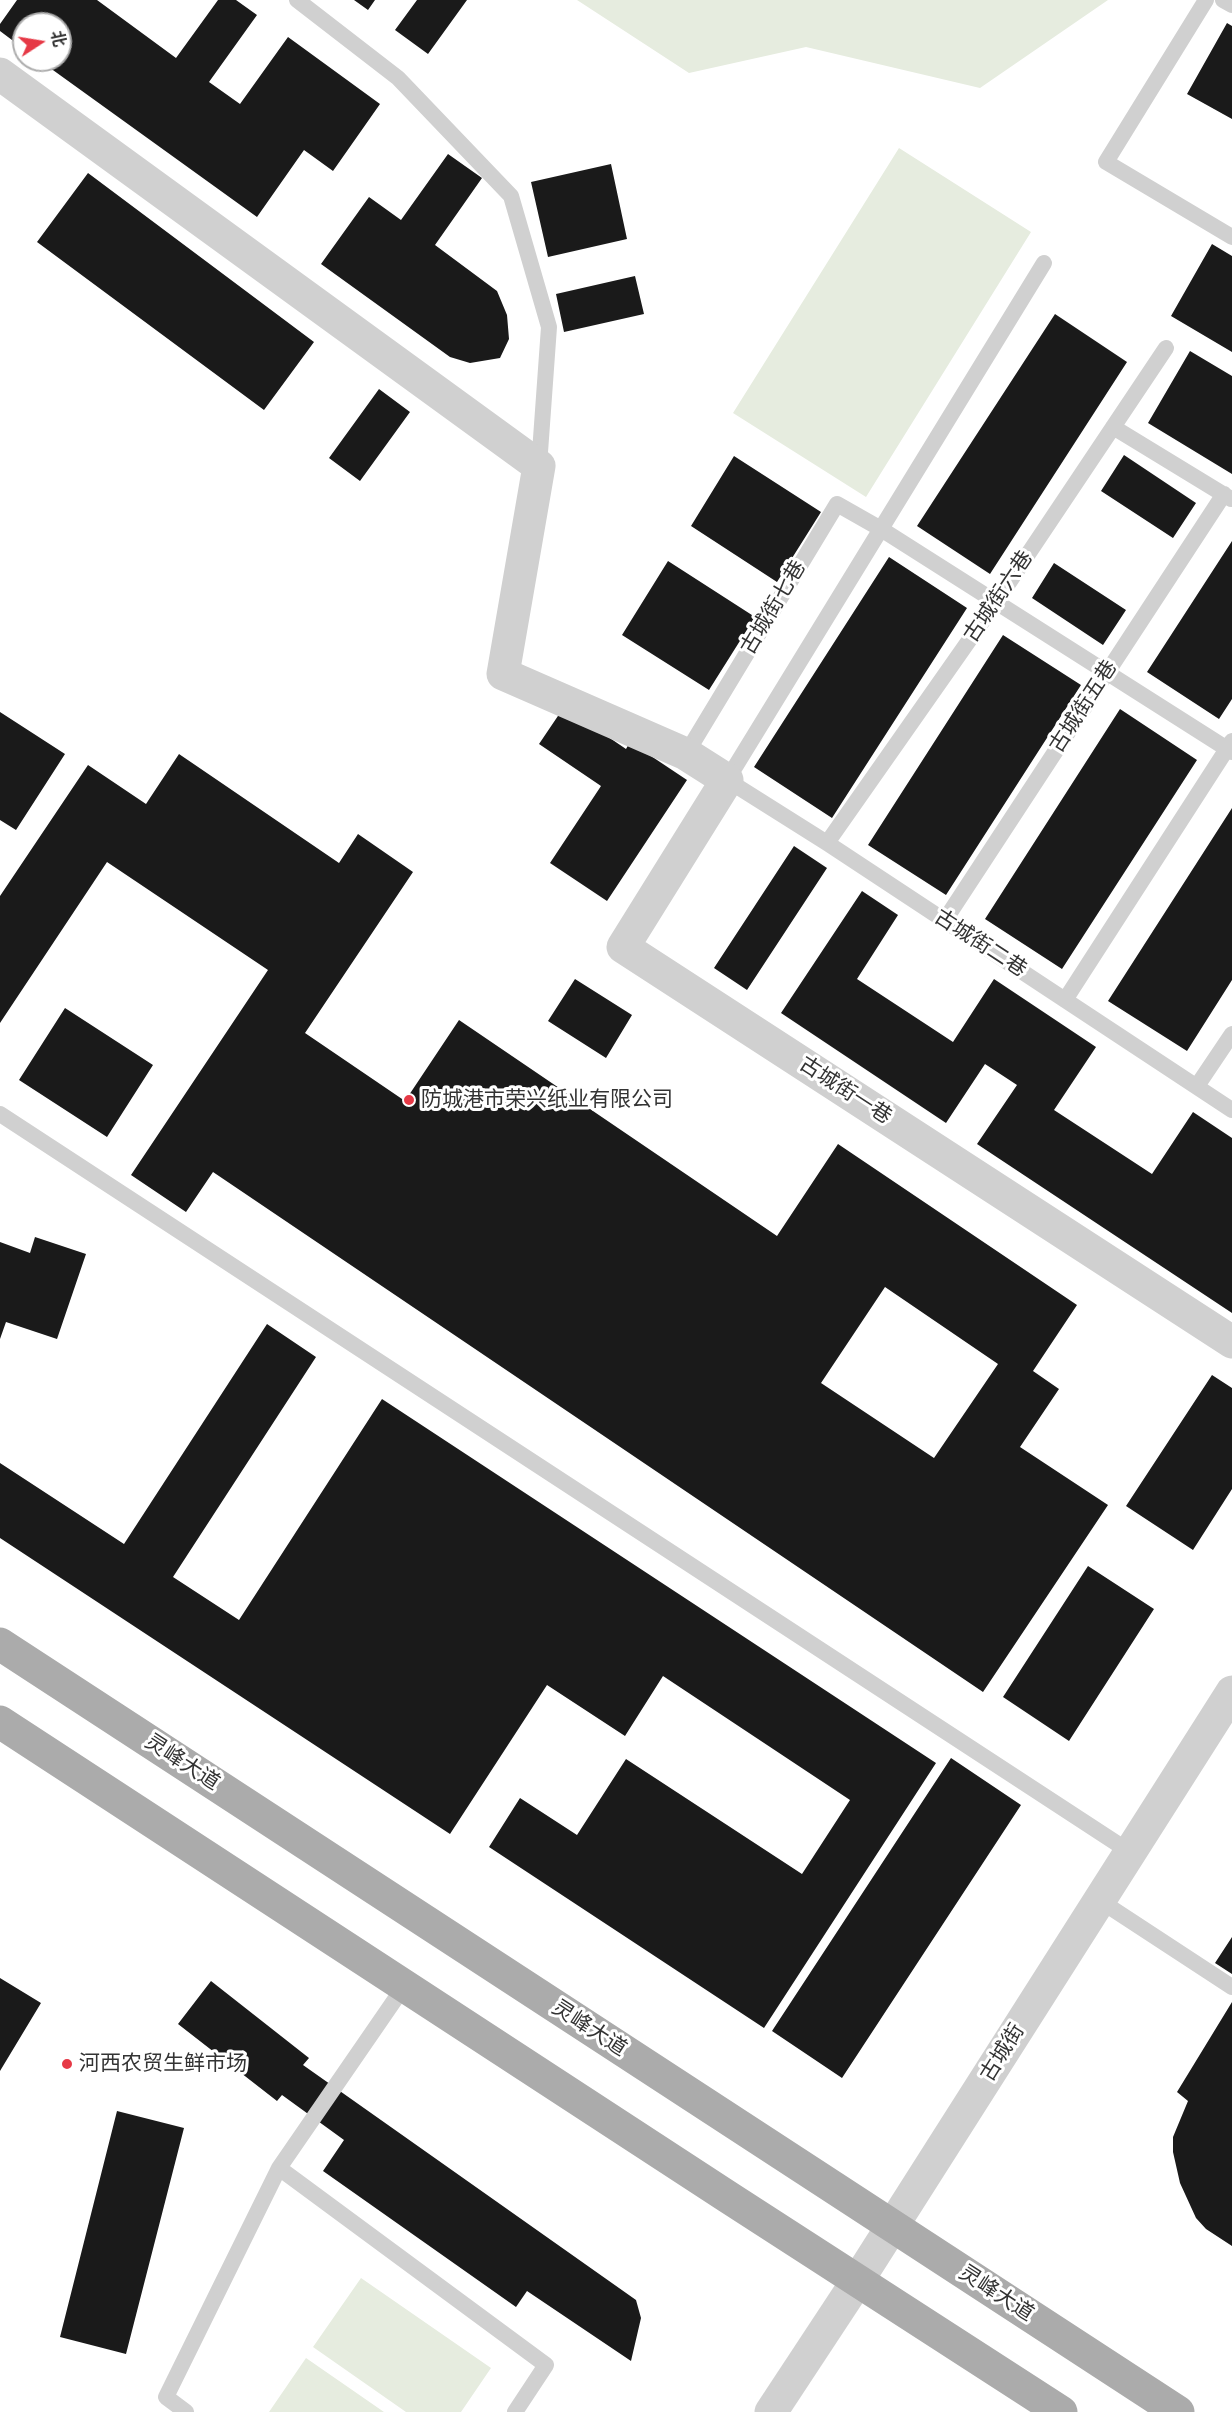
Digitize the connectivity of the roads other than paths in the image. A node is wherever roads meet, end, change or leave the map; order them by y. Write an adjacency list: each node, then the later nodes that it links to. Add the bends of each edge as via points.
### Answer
1 (297, 0): 10 (lane, via 398,78 511,196 549,327)
2 (1206, 0): 6 (lane, via 1106,162)
3 (1223, 0): 4 (lane)
4 (1232, 5)
5 (0, 74): 10 (street)
6 (1232, 237)
7 (1044, 263): 12 (lane)
8 (1166, 348): 9 (lane, 古城街六巷)
9 (1113, 427): 11 (lane); 13 (lane, 古城街六巷)
10 (538, 466): 16 (street, via 503,674)
11 (1228, 497): 14 (lane, 古城街五巷)
12 (880, 529): 13 (lane); 16 (lane, 古城街七巷, via 837,504); 17 (lane)
13 (996, 602): 14 (lane); 18 (lane, 古城街六巷)
14 (1106, 673): 15 (lane); 19 (lane, 古城街五巷)
15 (1230, 748): 20 (lane)
16 (686, 754): 17 (street)
17 (727, 780): 18 (lane, 古城街二巷); 25 (street, 古城街一巷, via 623,947)
18 (827, 843): 19 (lane, 古城街二巷)
19 (945, 920): 20 (lane, 古城街二巷)
20 (1065, 1000): 22 (lane, 古城街二巷)
21 (1232, 1034): 22 (lane)
22 (1197, 1086): 23 (lane, 古城街二巷)
23 (1232, 1110)
24 (0, 1114): 29 (lane)
25 (1232, 1342)
26 (0, 1644): 34 (main road, 灵峰大道)
27 (1232, 1692): 29 (street, 古城街)
28 (0, 1722): 31 (main road)
29 (1130, 1852): 30 (street, 古城街)
30 (1099, 1900): 32 (lane); 34 (street, 古城街)
31 (405, 1985): 33 (lane); 35 (main road)
32 (1232, 1987)
33 (279, 2168): 36 (lane, via 166,2397); 37 (lane, via 546,2365)
34 (892, 2227): 35 (street, 古城街); 40 (main road, 灵峰大道)
35 (858, 2280): 38 (street, 古城街); 39 (main road)
36 (186, 2412)
37 (515, 2412)
38 (771, 2412)
39 (1061, 2412)
40 (1178, 2412)

